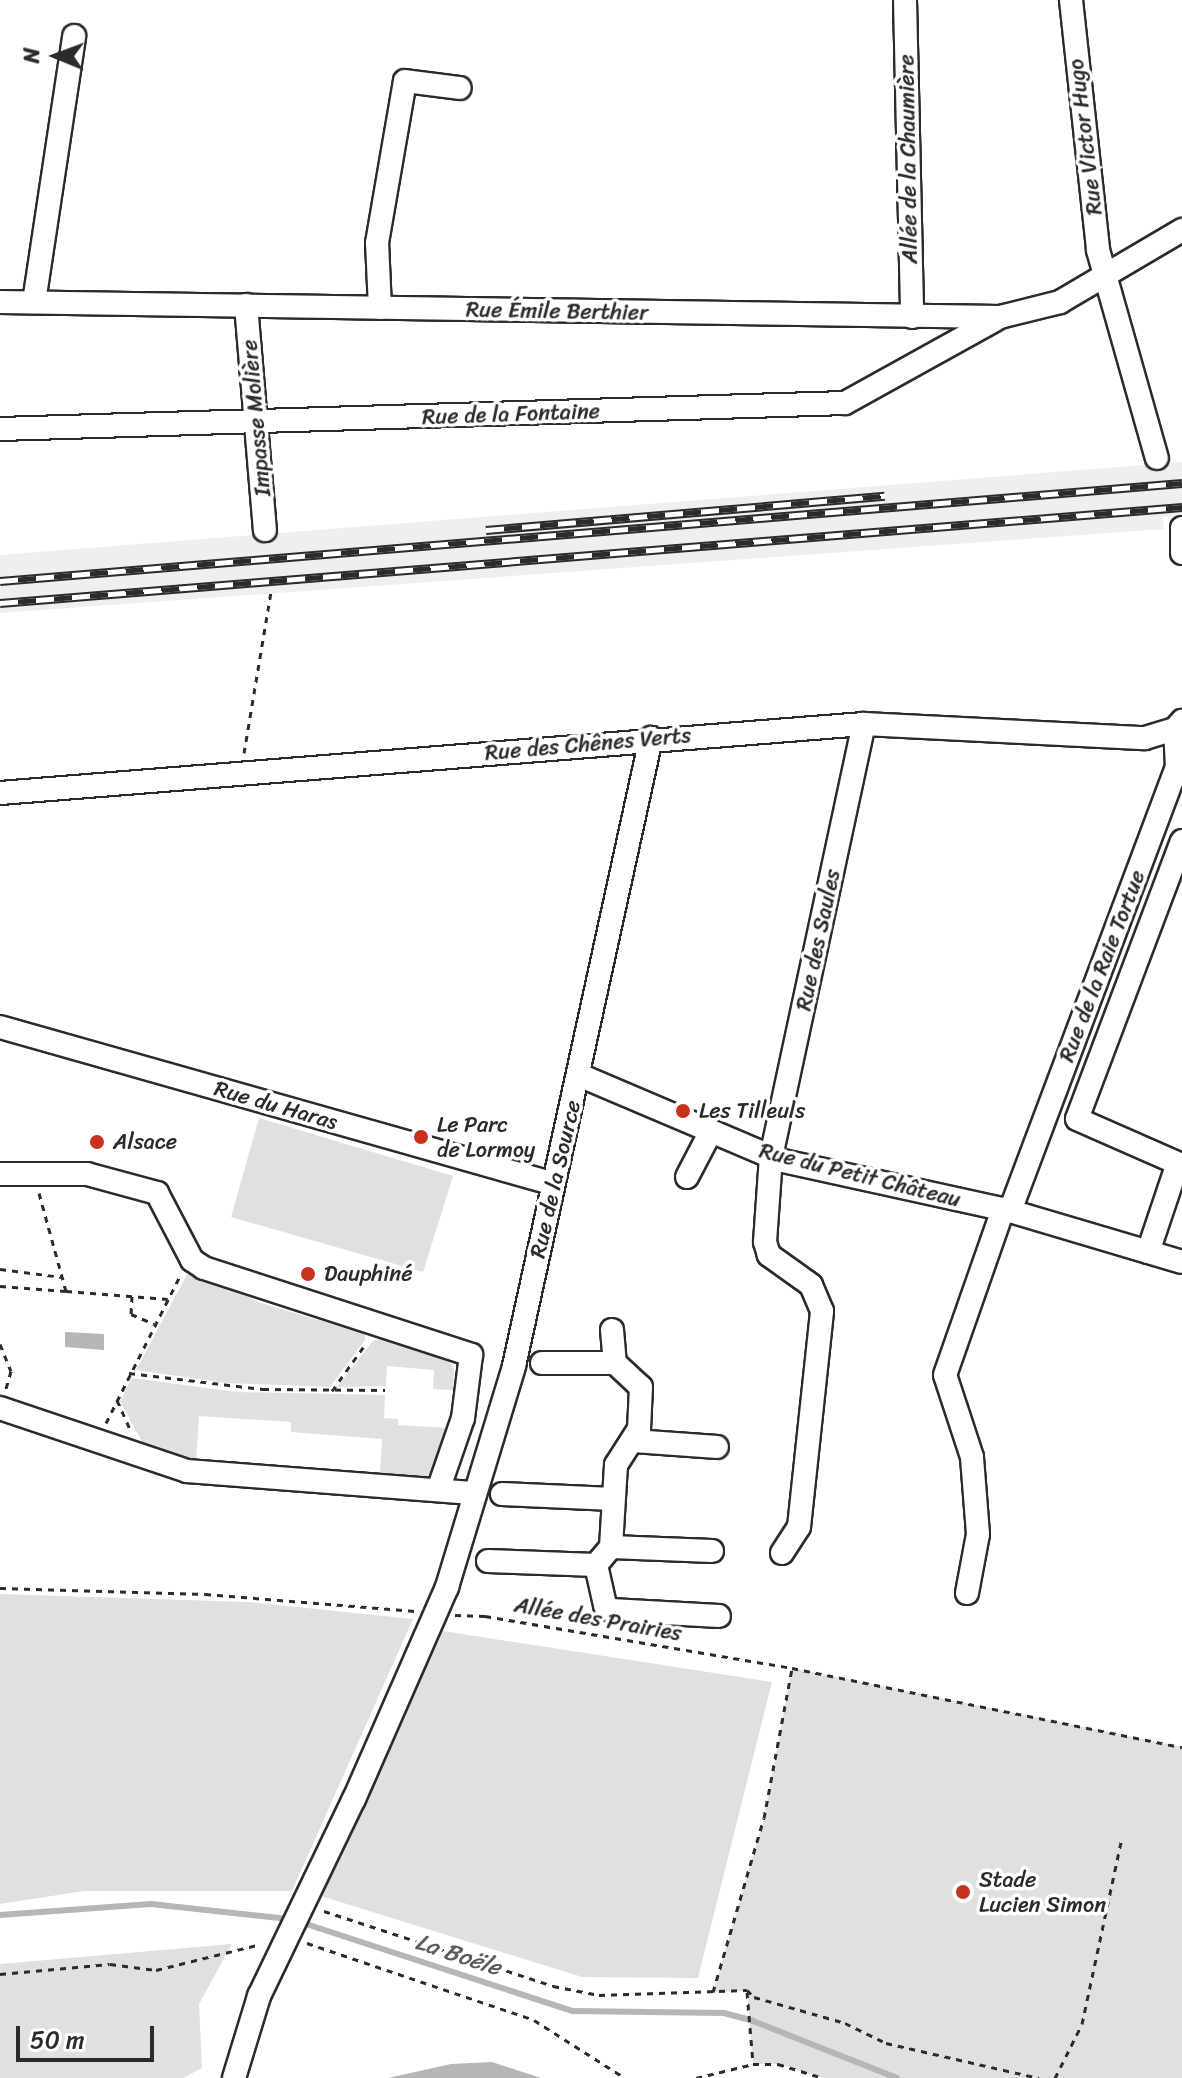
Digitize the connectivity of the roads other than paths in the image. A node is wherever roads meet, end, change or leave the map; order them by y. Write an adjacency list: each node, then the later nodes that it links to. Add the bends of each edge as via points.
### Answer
1 (905, 0): 12 (street, Allée de la Chaumière)
2 (1050, 0): 3 (street)
3 (1071, 5): 7 (street, Rue Victor Hugo)
4 (74, 36): 9 (street)
5 (460, 88): 11 (street, via 405,81 377,243)
6 (1182, 230): 7 (street, Rue Émile Berthier)
7 (1103, 274): 13 (street, Rue Émile Berthier, via 1060,302); 16 (street, Rue Victor Hugo)
8 (0, 302): 9 (street, Rue Émile Berthier)
9 (34, 302): 10 (street, Rue Émile Berthier)
10 (246, 305): 11 (street, Rue Émile Berthier); 14 (street, Impasse Molière)
11 (380, 308): 12 (street, Rue Émile Berthier)
12 (912, 317): 13 (street, Rue Émile Berthier)
13 (1000, 317): 14 (street, Rue de la Fontaine, via 845,403)
14 (255, 423): 15 (street, Rue de la Fontaine); 17 (street, Impasse Molière)
15 (0, 429)
16 (1157, 458)
17 (265, 530)
18 (864, 724): 19 (street, Rue des Chênes Verts, via 1145,738); 20 (street, Rue des Chênes Verts); 27 (street, Rue des Saules)
19 (1178, 725): 21 (street, Rue de la Raie Tortue)
20 (651, 738): 22 (street, Rue des Chênes Verts); 25 (street, Rue de la Source)
21 (1179, 769): 32 (street, Rue de la Raie Tortue)
22 (0, 793)
23 (1182, 841): 28 (street, via 1077,1119)
24 (0, 1028): 31 (street, Rue du Haras)
25 (579, 1075): 26 (street, Rue du Petit Château); 31 (street, Rue de la Source)
26 (711, 1131): 27 (street, Rue du Petit Château); 30 (street)
27 (771, 1157): 32 (street, Rue du Petit Château); 47 (street, Rue des Saules, via 765,1242 769,1255 811,1285 822,1311 799,1527)
28 (1180, 1166): 33 (street)
29 (0, 1174): 41 (street, via 87,1174 157,1193 192,1260 263,1291 471,1355 463,1418)
30 (687, 1177)
31 (551, 1183): 42 (street, Rue de la Source, via 514,1366)
32 (1007, 1210): 33 (street, Rue du Petit Château); 50 (street, Rue de la Raie Tortue, via 945,1375 972,1457 978,1534)
33 (1148, 1252): 34 (street, Rue du Petit Château)
34 (1182, 1262)
35 (612, 1330): 37 (street)
36 (542, 1363): 37 (street)
37 (615, 1363): 39 (street, via 641,1387)
38 (1, 1408): 41 (street, via 187,1471)
39 (634, 1441): 40 (street); 44 (street, via 616,1465)
40 (717, 1447)
41 (438, 1490): 42 (street)
42 (475, 1493): 52 (street, Rue de la Source, via 438,1615 259,1996)
43 (502, 1494): 44 (street)
44 (613, 1499): 45 (street)
45 (611, 1547): 46 (street); 49 (street)
46 (712, 1551)
47 (782, 1553)
48 (488, 1561): 49 (street)
49 (596, 1565): 51 (street, via 611,1610)
50 (967, 1593)
51 (719, 1616)
52 (234, 2078)

